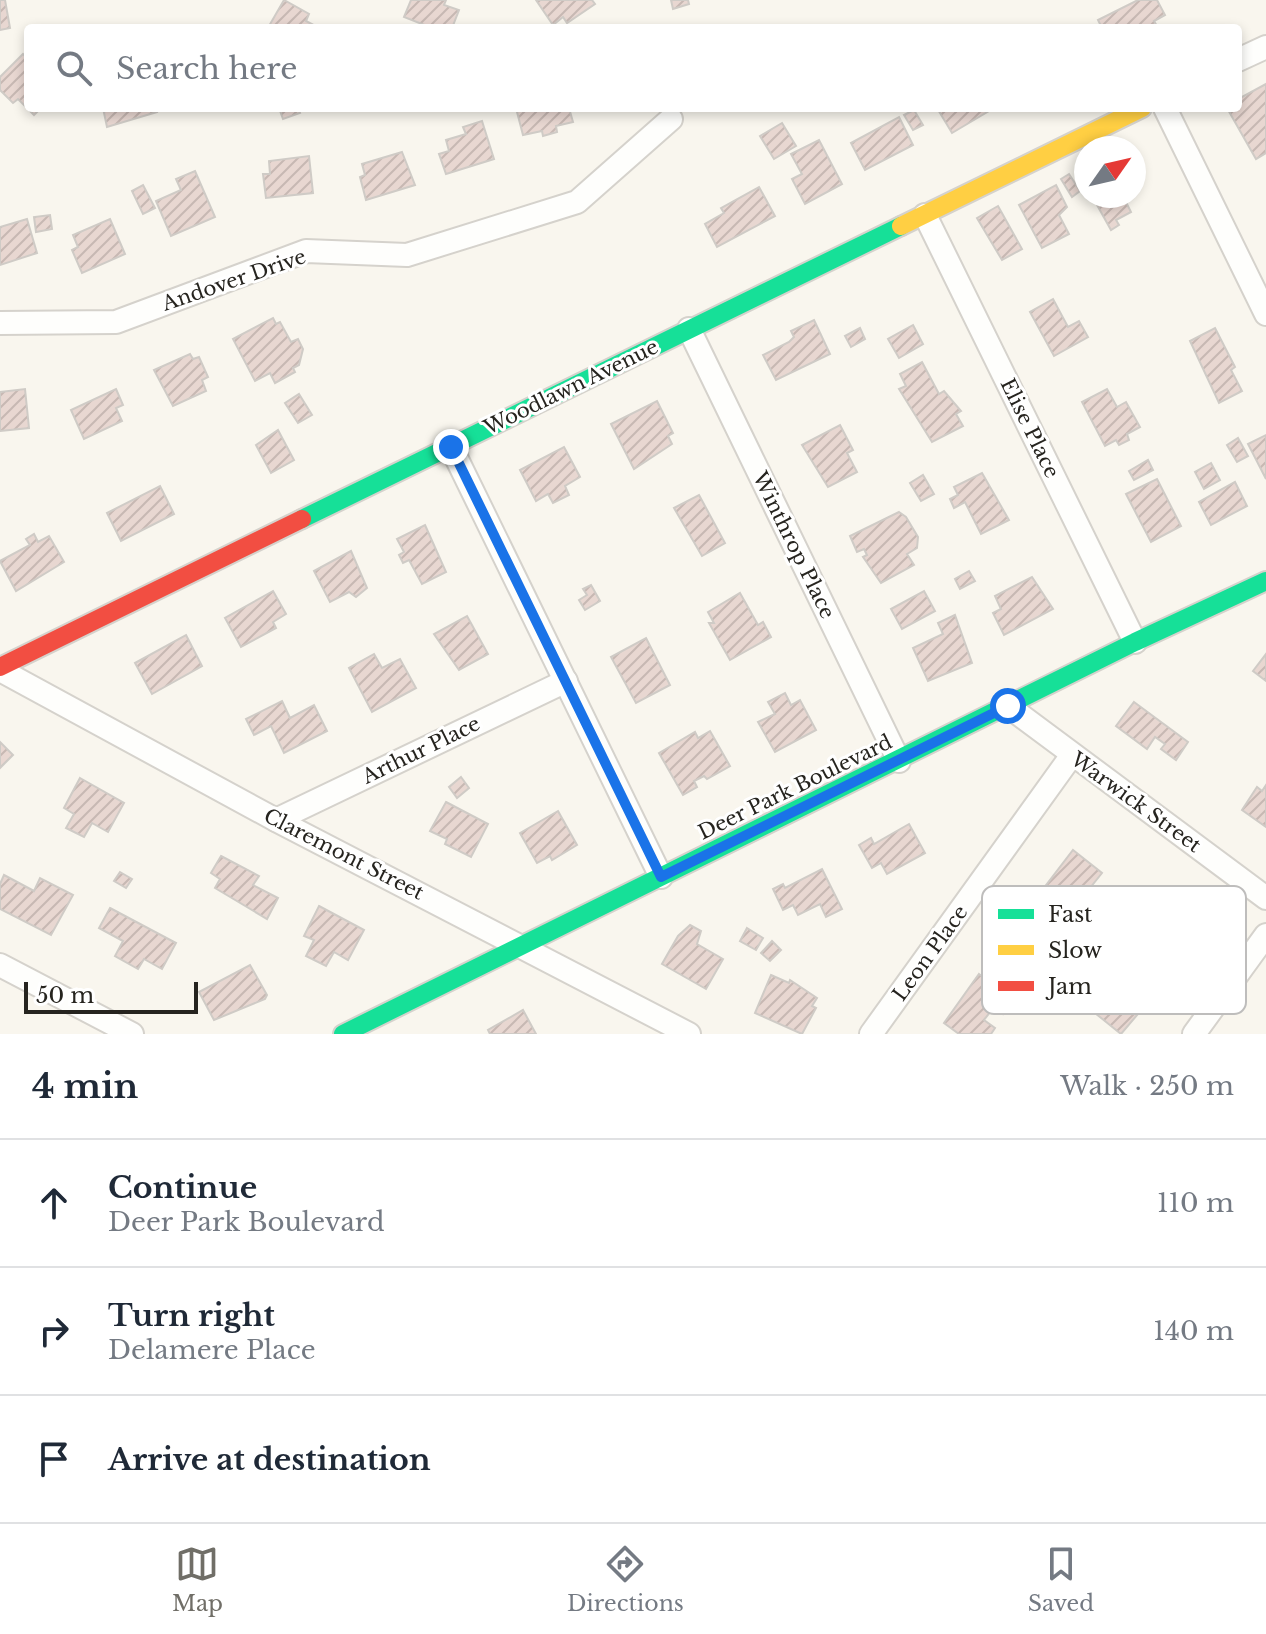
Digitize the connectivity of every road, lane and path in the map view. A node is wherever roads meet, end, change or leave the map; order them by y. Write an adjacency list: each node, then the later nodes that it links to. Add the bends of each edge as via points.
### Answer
1 (1266, 47): 2 (street)
2 (1242, 58)
3 (1134, 112): 6 (street, Woodlawn Avenue)
4 (1167, 112): 7 (street)
5 (671, 119): 8 (street, Andover Drive, via 577,202 407,255 306,251 116,322)
6 (925, 215): 9 (street, Woodlawn Avenue); 12 (street, Elise Place)
7 (1266, 314)
8 (0, 323)
9 (689, 329): 10 (street, Woodlawn Avenue); 17 (street, Winthrop Place)
10 (451, 447): 13 (street, Woodlawn Avenue); 14 (street)
11 (1266, 581): 12 (street, Deer Park Boulevard)
12 (1135, 642): 15 (street, Deer Park Boulevard)
13 (0, 668): 18 (street, Claremont Street)
14 (566, 681): 18 (street, Arthur Place); 19 (street)
15 (1008, 706): 16 (street, Warwick Street); 17 (street, Deer Park Boulevard)
16 (1072, 755): 20 (street, Warwick Street); 29 (street, Leon Place)
17 (899, 761): 19 (street, Deer Park Boulevard)
18 (276, 820): 22 (street, Claremont Street)
19 (661, 877): 22 (street, Deer Park Boulevard)
20 (1266, 898)
21 (1266, 935): 23 (street)
22 (521, 945): 27 (street, Deer Park Boulevard); 28 (street, Claremont Street)
23 (1246, 962)
24 (0, 965): 26 (street)
25 (1209, 1014): 30 (street)
26 (132, 1034)
27 (343, 1034)
28 (689, 1034)
29 (871, 1034)
30 (1194, 1034)

